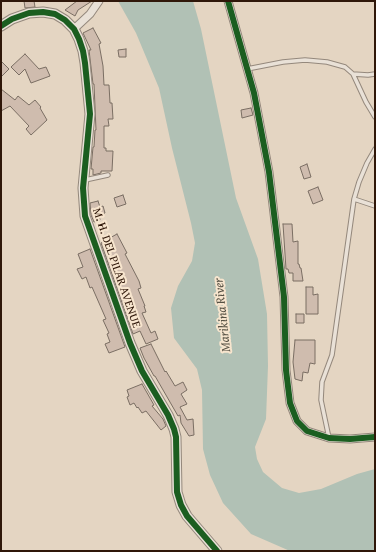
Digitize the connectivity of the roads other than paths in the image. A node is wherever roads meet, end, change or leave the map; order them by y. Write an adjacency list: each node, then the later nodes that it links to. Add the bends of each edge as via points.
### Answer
1 (228, 1): 5 (street)
2 (97, 4): 4 (street)
3 (1, 26): 4 (street, M. H. DEL PILAR AVENUE, via 29,13 43,12 55,14)
4 (74, 29): 11 (street, M. H. DEL PILAR AVENUE, via 83,51 90,114)
5 (247, 69): 6 (lane, via 305,60 327,62 345,68); 15 (street, via 262,133 275,221 284,297 286,370 290,403 297,420 307,431)
6 (353, 74): 7 (lane); 8 (lane)
7 (375, 74)
8 (375, 117)
9 (375, 149): 12 (lane)
10 (108, 175): 11 (lane)
11 (84, 180): 16 (street, M. H. DEL PILAR AVENUE, via 85,216 128,336 142,371 174,429 177,492 181,505 187,516)
12 (354, 199): 13 (lane); 15 (lane, via 332,355 322,382 321,400)
13 (375, 206)
14 (375, 437): 15 (street)
15 (329, 438)
16 (217, 551)

